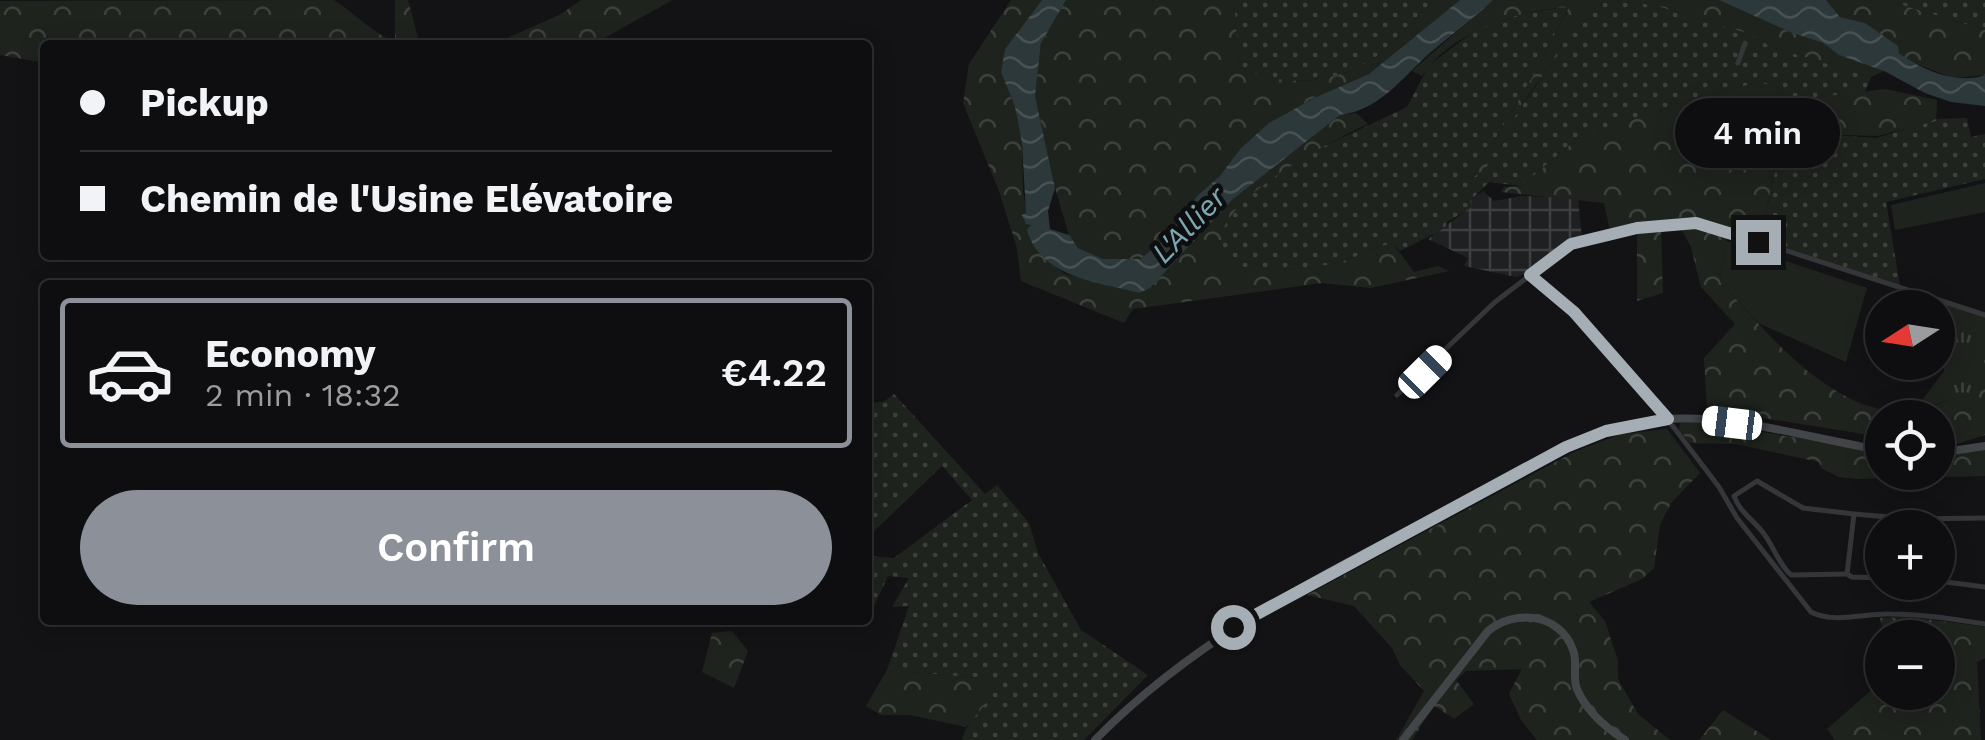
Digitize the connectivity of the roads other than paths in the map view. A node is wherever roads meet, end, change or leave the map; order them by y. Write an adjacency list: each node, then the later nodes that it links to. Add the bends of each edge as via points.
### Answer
1 (1744, 43): 2 (street)
2 (1738, 64)
3 (1530, 275): 4 (street, via 1571,244 1696,223); 5 (street); 6 (street, via 1574,312)
4 (1985, 315)
5 (1397, 395)
6 (1668, 419): 8 (main road, via 1732,423); 16 (street, via 1811,612); 17 (main road, via 1594,434 1347,562 1180,664)
7 (1985, 446): 9 (main road)
8 (1865, 447)
9 (1955, 450)
10 (1854, 514): 11 (street); 12 (street); 12 (street, via 1803,508 1757,482 1734,496 1791,575)
11 (1985, 518)
12 (1848, 574): 13 (street)
13 (1865, 577)
14 (1955, 584): 15 (street)
15 (1985, 587)
16 (1985, 624)
17 (1095, 740)
18 (1402, 740): 19 (main road, via 1488,631 1522,616 1547,622 1567,638 1583,700)
19 (1625, 740)

